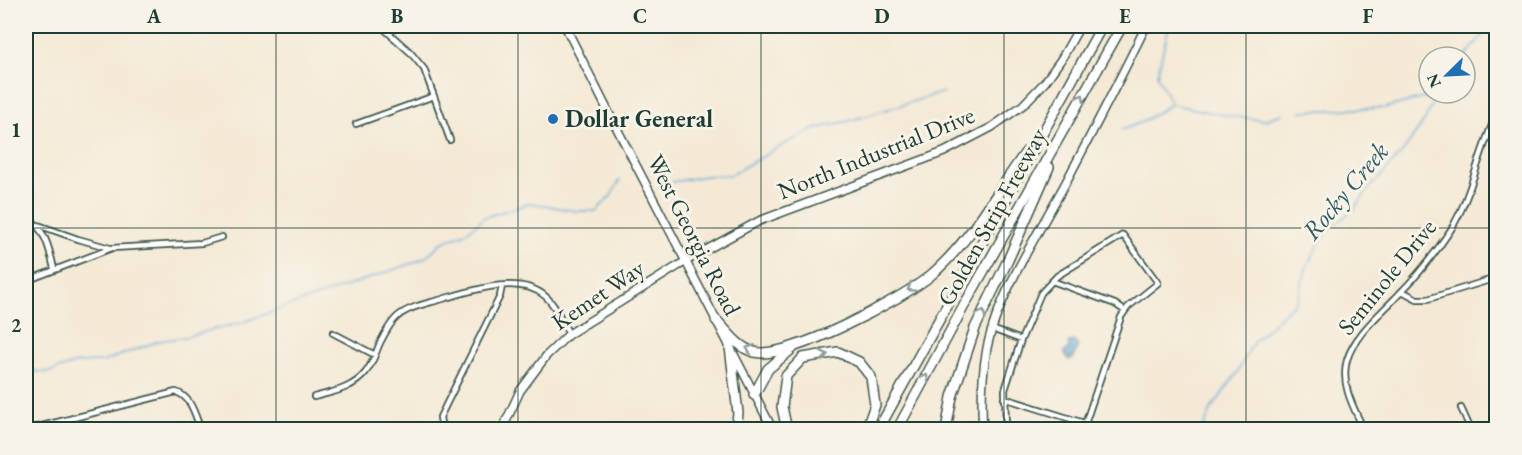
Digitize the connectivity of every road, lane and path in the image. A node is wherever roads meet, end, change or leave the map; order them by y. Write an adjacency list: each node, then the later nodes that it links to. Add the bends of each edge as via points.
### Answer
1 (381, 26): 7 (street, via 417,60)
2 (565, 26): 19 (street, West Georgia Road)
3 (1080, 26): 19 (street, North Industrial Drive, via 1045,82 1023,105 992,127 944,152 759,221)
4 (1102, 26): 8 (highway, Golden Strip Freeway)
5 (1122, 26): 10 (highway, Golden Strip Freeway, one-way to 5)
6 (1146, 26): 28 (street)
7 (434, 96): 11 (street); 14 (street)
8 (1053, 114): 32 (highway, one-way to 32, via 965,239 931,276 864,318); 49 (highway, Golden Strip Freeway)
9 (1497, 116): 12 (street, Seminole Drive)
10 (1070, 118): 50 (highway, Golden Strip Freeway, one-way to 10); 51 (highway, one-way to 10, via 952,397 975,328)
11 (356, 124)
12 (1490, 132): 13 (street); 25 (street, Seminole Drive, via 1456,220)
13 (1497, 136)
14 (450, 140)
15 (26, 216): 16 (street)
16 (38, 225): 18 (street); 20 (street)
17 (222, 237): 18 (street, via 202,243)
18 (112, 248): 20 (street)
19 (686, 261): 27 (street, West Georgia Road); 30 (street, Kemet Way)
20 (54, 269): 22 (street)
21 (1497, 278): 25 (street, via 1428,299 1417,299)
22 (26, 281)
23 (1052, 281): 26 (street); 26 (street, via 1125,236 1158,283); 31 (street, via 1041,293)
24 (502, 286): 30 (street, via 531,288 545,296); 34 (street, via 411,308 397,316); 43 (street, via 440,417)
25 (1402, 291): 55 (street, Seminole Drive, via 1357,339 1347,359 1346,385)
26 (1125, 310): 39 (street)
27 (716, 320): 32 (highway, one-way to 27, via 756,353 744,349); 33 (street, West Georgia Road)
28 (992, 329): 31 (street); 52 (street, via 983,373)
29 (333, 333): 34 (street)
30 (568, 334): 44 (street, Kemet Way, via 520,391)
31 (1021, 340): 37 (street)
32 (795, 346): 35 (highway, via 768,369)
33 (730, 347): 35 (street, West Georgia Road); 45 (highway, via 738,413)
34 (375, 355): 36 (street, via 367,372 355,383)
35 (754, 395): 46 (street, West Georgia Road)
36 (314, 397)
37 (1004, 398): 39 (street); 53 (street)
38 (1461, 408): 56 (street)
39 (1084, 423): 54 (street)
40 (39, 428): 41 (street); 42 (street, via 176,392 188,400)
41 (26, 429)
42 (201, 429)
43 (442, 429)
44 (502, 429)
45 (736, 429)
46 (772, 429)
47 (787, 429): 48 (highway, one-way to 48, via 782,407 786,376 803,358 838,352 860,362 871,378 875,405)
48 (866, 429)
49 (878, 429)
50 (897, 429)
51 (946, 429)
52 (983, 429)
53 (1006, 429)
54 (1083, 429)
55 (1364, 429)
56 (1471, 429)

